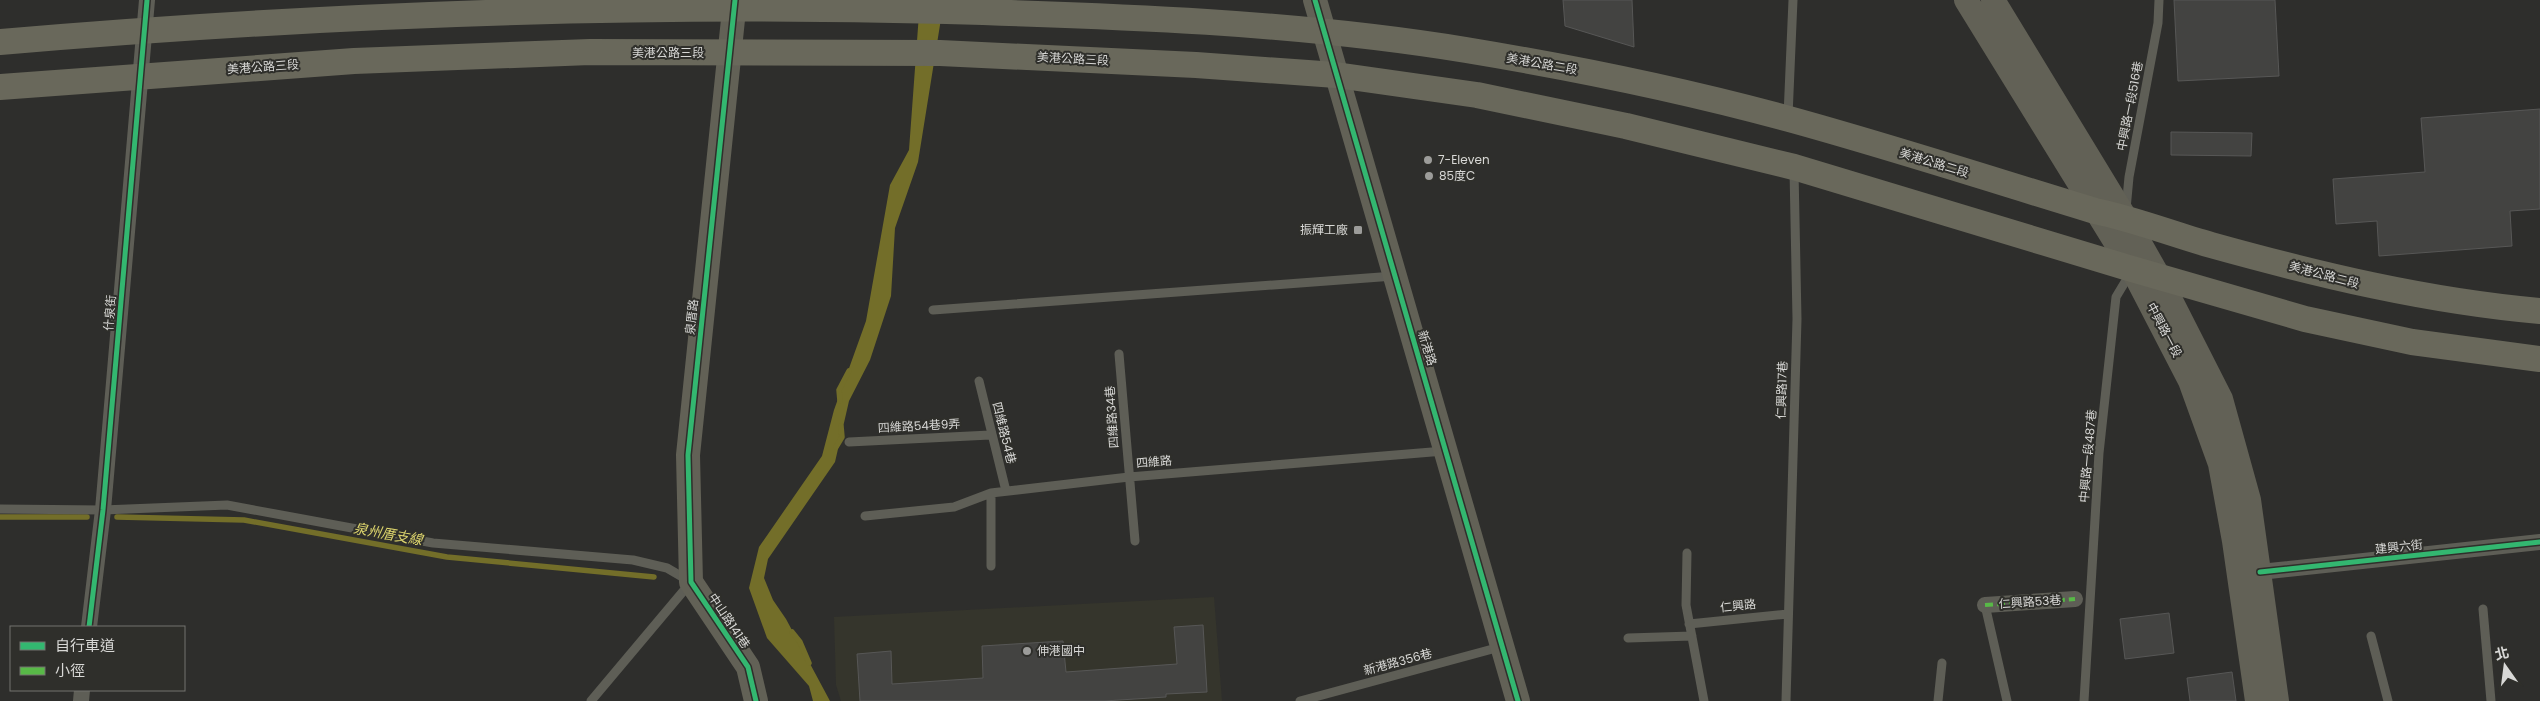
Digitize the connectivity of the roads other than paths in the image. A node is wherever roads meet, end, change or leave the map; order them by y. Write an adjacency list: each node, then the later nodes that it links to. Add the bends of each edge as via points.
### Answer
1 (148, 0): 9 (street, 什泉街)
2 (1315, 0): 10 (main road, 新港路)
3 (1793, 0): 16 (lane)
4 (1966, 0): 18 (main road, 中興路一段)
5 (1994, 0): 19 (main road, 中興路一段)
6 (2159, 0): 19 (lane, 中興路一段516巷, via 2158,23 2129,177)
7 (735, 4): 8 (main road); 10 (main road, via 1169,19); 12 (main road, 泉厝路)
8 (499, 6): 9 (main road)
9 (144, 29): 11 (main road); 14 (street, 什泉街)
10 (1325, 31): 13 (main road, 新港路); 16 (main road, 美港公路二段, via 1461,49 1614,76)
11 (0, 42)
12 (730, 53): 13 (main road, 美港公路三段, via 928,53); 14 (main road, 美港公路三段, via 590,52 354,61); 42 (main road, 泉厝路, via 688,456)
13 (1336, 75): 17 (main road, via 1505,101 1626,126); 21 (main road, 新港路)
14 (140, 76): 15 (main road, 美港公路三段); 35 (street, 什泉街)
15 (0, 87)
16 (1788, 118): 18 (main road, 美港公路二段)
17 (1794, 167): 20 (main road); 46 (lane, 仁興路17巷, via 1797,319)
18 (2095, 211): 19 (main road, 美港公路二段); 20 (main road, 中興路一段)
19 (2125, 217): 20 (lane); 22 (main road, 中興路一段); 24 (main road, 美港公路二段, via 2208,244 2358,284 2481,306)
20 (2132, 269): 22 (main road); 62 (lane, 中興路一段487巷, via 2116,297 2099,454); 63 (main road, 中興路一段, via 2190,381 2220,464)
21 (1395, 276): 23 (lane); 30 (main road, 新港路)
22 (2159, 277): 26 (main road, via 2305,318 2412,342); 41 (main road, 中興路一段, via 2221,398 2249,500)
23 (933, 310)
24 (2540, 311)
25 (1119, 354): 31 (lane, 四維路34巷)
26 (2540, 359)
27 (979, 381): 28 (lane, 四維路54巷)
28 (990, 434): 29 (lane, 四維路54巷9弄); 32 (lane, 四維路54巷)
29 (849, 442)
30 (1447, 451): 31 (lane, 四維路); 52 (main road, 新港路)
31 (1129, 477): 32 (lane, 四維路); 37 (lane, 四維路34巷)
32 (1006, 491): 33 (lane, 四維路)
33 (991, 493): 36 (lane, 四維路, via 954,506); 40 (lane)
34 (0, 509): 35 (lane)
35 (103, 510): 42 (lane, via 227,505 433,544 633,560 667,568); 48 (street, 什泉街)
36 (865, 516)
37 (1135, 540)
38 (2540, 542): 41 (street, 建興六街)
39 (1687, 553): 47 (lane, via 1686,605)
40 (991, 566)
41 (2260, 572): 64 (main road, 中興路一段)
42 (691, 582): 54 (lane); 55 (main road, 中山路141巷, via 748,667)
43 (2075, 600): 44 (street, 仁興路53巷)
44 (1984, 605): 61 (lane)
45 (2483, 609): 66 (lane)
46 (1788, 614): 47 (lane, 仁興路); 59 (lane, 仁興路17巷)
47 (1690, 624): 49 (lane)
48 (89, 626)
49 (1692, 636): 51 (lane); 58 (lane)
50 (2371, 636): 65 (lane)
51 (1628, 638)
52 (1503, 646): 56 (lane, 新港路356巷); 57 (main road, 新港路)
53 (1942, 663): 60 (lane)
54 (591, 701)
55 (756, 701)
56 (1300, 701)
57 (1518, 701)
58 (1704, 701)
59 (1786, 701)
60 (1938, 701)
61 (2007, 701)
62 (2084, 701)
63 (2257, 701)
64 (2277, 701)
65 (2388, 701)
66 (2491, 701)

